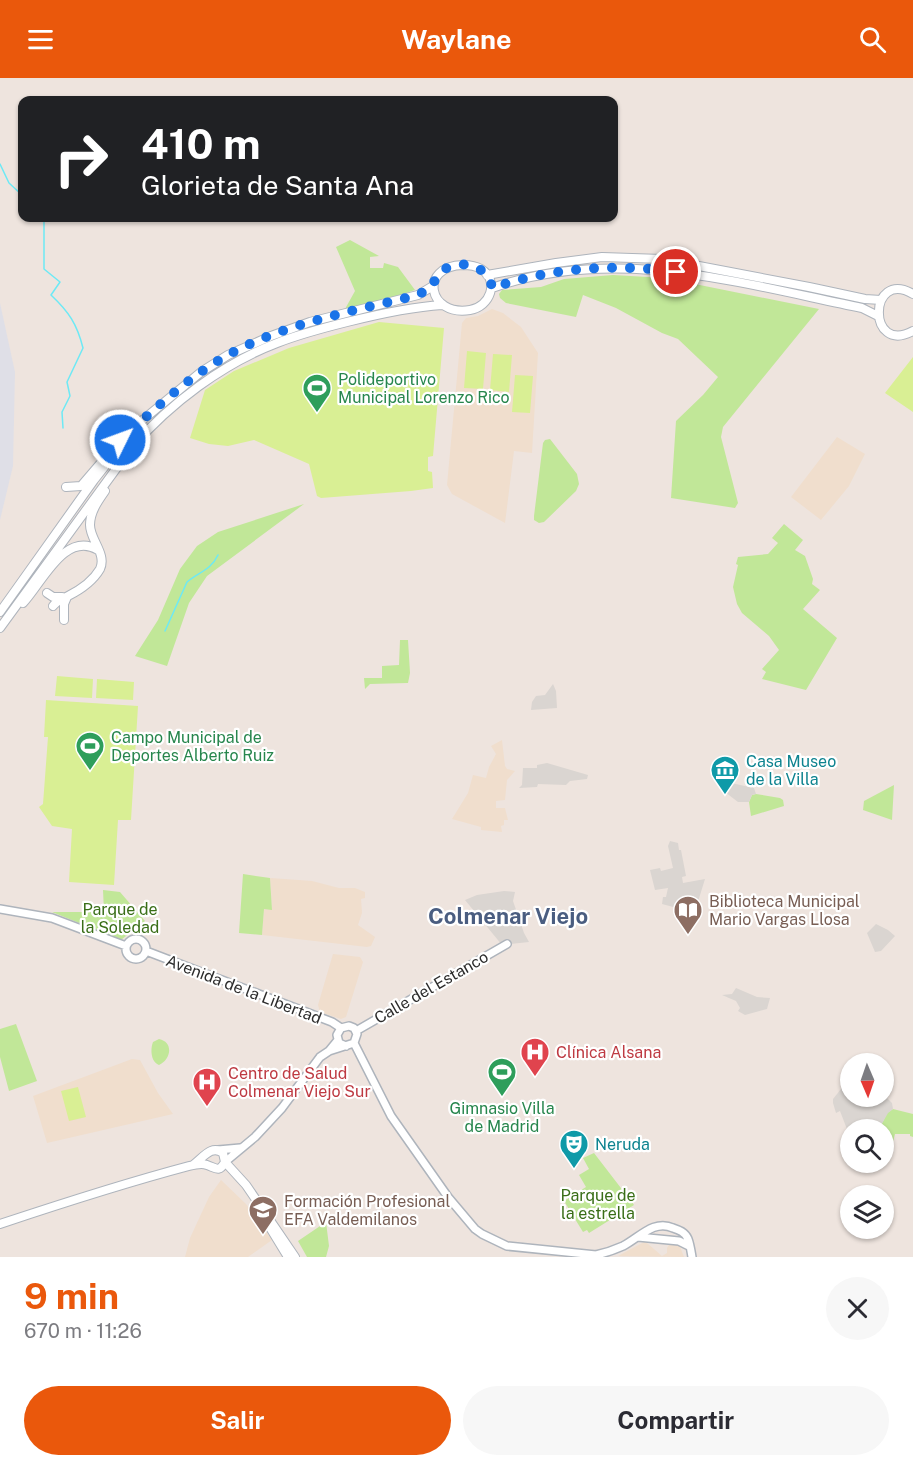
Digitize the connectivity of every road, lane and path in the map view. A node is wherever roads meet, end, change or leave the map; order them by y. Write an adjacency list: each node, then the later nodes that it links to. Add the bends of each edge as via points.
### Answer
1 (487, 275): 2 (main road, via 474,267 456,265 440,272); 3 (main road); 5 (main road, via 602,257 662,259)
2 (433, 286): 6 (main road); 9 (main road, via 418,295 310,322 228,355)
3 (492, 288): 6 (main road, via 488,299 477,308 455,310); 7 (main road, via 562,272 656,269 862,308)
4 (913, 294): 5 (main road, via 893,291)
5 (881, 300): 7 (main road)
6 (442, 305): 10 (main road, via 368,317 275,344 213,376 156,420)
7 (878, 316): 8 (main road, via 883,327 893,334)
8 (913, 331)
9 (139, 423): 11 (main road, via 86,482); 13 (main road)
10 (132, 447): 12 (main road, via 93,510 91,536); 19 (main road)
11 (66, 487)
12 (99, 551): 15 (main road, via 102,565 98,572); 19 (main road, via 84,545 67,550)
13 (23, 581): 16 (main road); 17 (main road)
14 (47, 593): 15 (main road)
15 (67, 597): 18 (main road)
16 (0, 604)
17 (0, 612)
18 (64, 620)
19 (2, 626)
20 (0, 909): 22 (street, via 52,918)
21 (507, 944): 25 (street, Calle del Estanco)
22 (126, 946): 23 (street, via 131,940 140,939); 23 (street, via 126,953 132,958 141,958)
23 (146, 951): 24 (street, Avenida de la Libertad)
24 (340, 1028): 25 (street, via 349,1026); 26 (street)
25 (356, 1030): 27 (street)
26 (338, 1040): 28 (street); 29 (street)
27 (354, 1043): 28 (street); 42 (street, via 391,1116 448,1197 482,1234 507,1246 596,1255)
28 (346, 1046): 29 (street)
29 (329, 1051): 30 (street, via 320,1057 282,1108)
30 (242, 1148): 31 (street); 33 (street)
31 (218, 1149): 32 (main road); 33 (main road)
32 (206, 1154): 34 (main road); 35 (main road)
33 (225, 1162): 36 (main road); 47 (main road, via 246,1185)
34 (193, 1165): 35 (main road); 37 (main road)
35 (207, 1165): 36 (main road)
36 (219, 1169): 46 (main road, via 243,1190)
37 (26, 1214): 38 (main road); 39 (main road)
38 (0, 1219)
39 (0, 1224)
40 (656, 1226): 41 (street); 42 (street); 43 (street, via 653,1233)
41 (672, 1227): 44 (street); 45 (street, via 685,1234)
42 (638, 1237): 43 (street)
43 (657, 1239): 44 (street)
44 (672, 1240): 45 (street)
45 (689, 1245): 48 (street)
46 (288, 1257)
47 (295, 1257)
48 (692, 1257)

